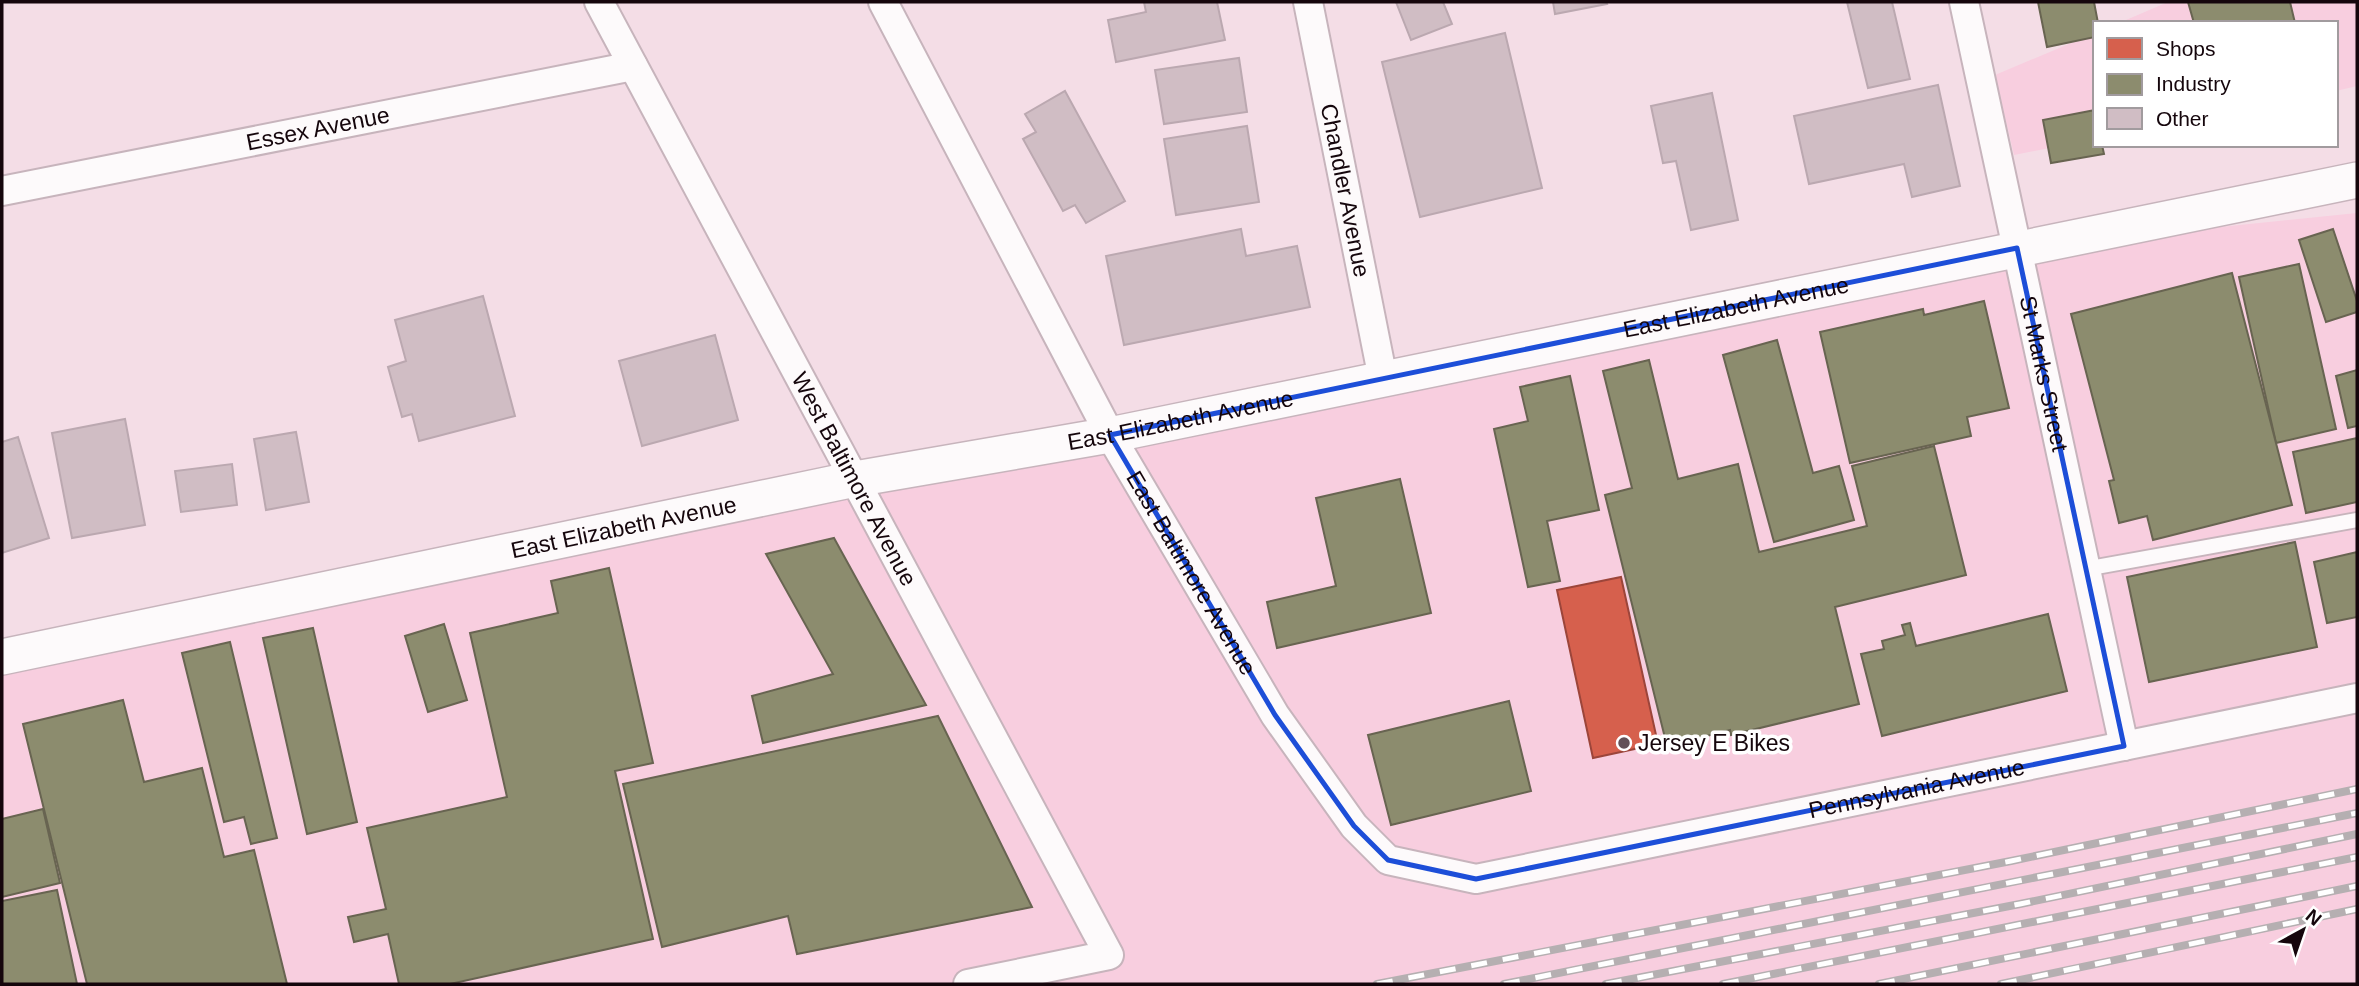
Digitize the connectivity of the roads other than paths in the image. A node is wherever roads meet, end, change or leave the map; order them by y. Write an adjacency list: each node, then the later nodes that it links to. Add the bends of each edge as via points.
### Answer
1 (599, 2): 5 (street, West Baltimore Avenue)
2 (883, 2): 10 (street, East Baltimore Avenue)
3 (1308, 2): 9 (street, Chandler Avenue)
4 (1964, 2): 8 (street, St Marks Street)
5 (634, 65): 7 (street, Essex Avenue); 11 (street, West Baltimore Avenue)
6 (2357, 180): 8 (street, East Elizabeth Avenue)
7 (2, 191)
8 (2017, 248): 9 (street, East Elizabeth Avenue); 13 (street, St Marks Street)
9 (1383, 379): 10 (street, East Elizabeth Avenue)
10 (1110, 435): 11 (street, East Elizabeth Avenue); 17 (street, East Baltimore Avenue, via 1275,715 1354,826 1388,860)
11 (855, 479): 14 (street, East Elizabeth Avenue); 18 (street, West Baltimore Avenue, via 1109,955)
12 (2357, 520): 13 (lane)
13 (2085, 569): 16 (street, St Marks Street)
14 (2, 657)
15 (2357, 698): 16 (street, Pennsylvania Avenue)
16 (2124, 746): 17 (street, Pennsylvania Avenue)
17 (1476, 879)
18 (968, 984)

